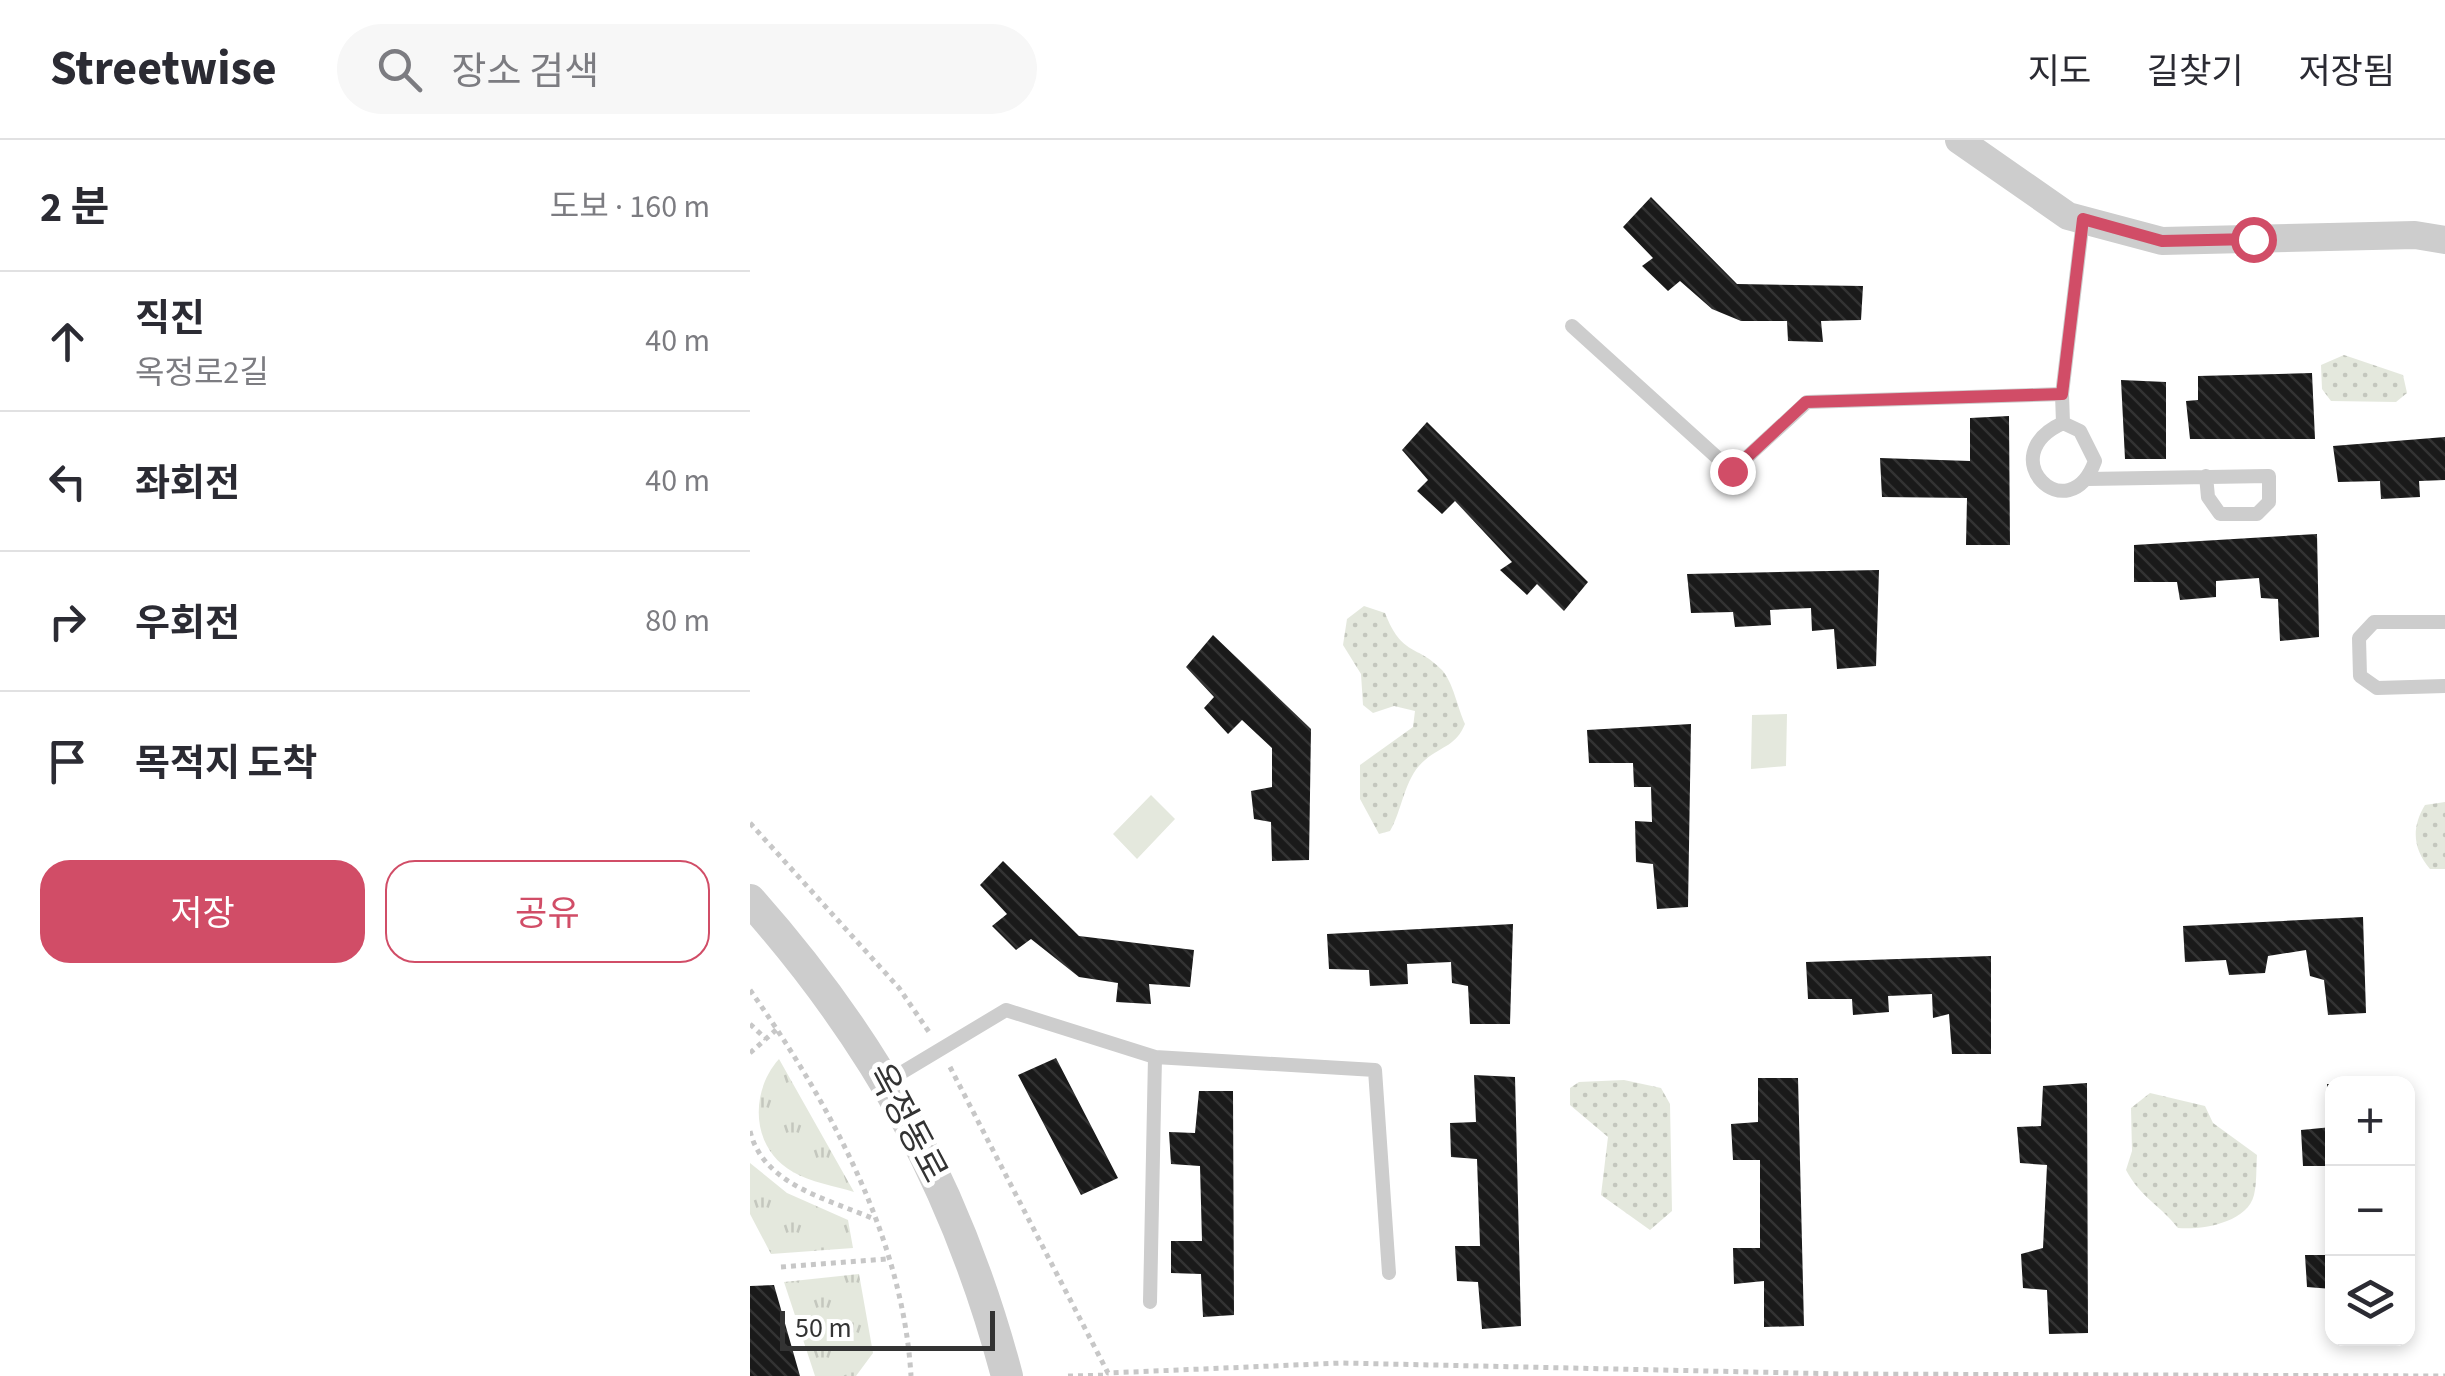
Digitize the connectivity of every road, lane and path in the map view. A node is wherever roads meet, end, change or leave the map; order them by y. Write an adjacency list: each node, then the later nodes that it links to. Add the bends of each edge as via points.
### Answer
1 (1959, 140): 2 (street, via 2068,216)
2 (2083, 219): 3 (street, via 2162,241 2414,235); 5 (lane)
3 (2445, 240)
4 (1572, 326): 5 (lane, via 1732,471 1806,402)
5 (2062, 394): 6 (lane)
6 (2063, 423): 8 (lane, via 2089,444 2095,461); 8 (lane, via 2036,442 2034,474 2062,492)
7 (2206, 476): 7 (lane, via 2269,476 2268,502 2257,514 2220,514 2208,497); 8 (lane)
8 (2088, 480)
9 (2445, 622): 10 (lane, via 2374,622 2359,638 2360,676 2377,688)
10 (2445, 686)
11 (750, 823): 17 (path, via 898,988)
12 (750, 900): 20 (street, 옥정동로, via 813,972)
13 (750, 990): 15 (path)
14 (750, 1024): 16 (path)
15 (777, 1028): 16 (path); 22 (path, via 849,1158)
16 (766, 1039): 18 (path)
17 (940, 1048): 19 (lane, via 1006,1010); 20 (lane); 27 (path)
18 (750, 1054)
19 (1155, 1057): 25 (lane, via 1376,1070); 26 (lane)
20 (886, 1082): 29 (street, 옥정동로, via 960,1227)
21 (750, 1131): 22 (path, via 758,1157 772,1170)
22 (874, 1218): 23 (path)
23 (886, 1259): 24 (path); 28 (path, via 908,1323)
24 (780, 1267)
25 (1388, 1273)
26 (1150, 1302)
27 (1108, 1374): 30 (path); 31 (path, via 1342,1363 1843,1374)
28 (910, 1376)
29 (1006, 1376)
30 (1068, 1376)
31 (2445, 1376)

